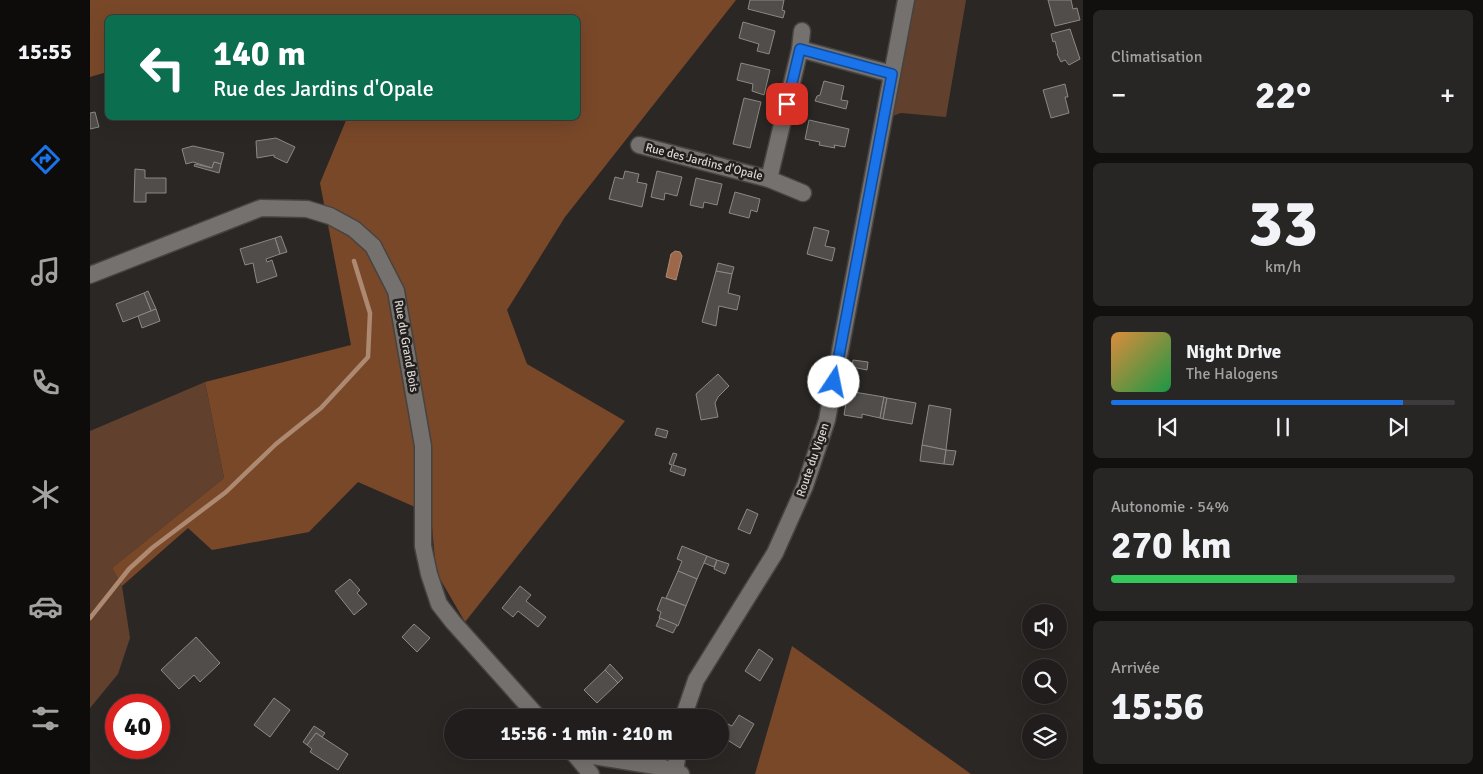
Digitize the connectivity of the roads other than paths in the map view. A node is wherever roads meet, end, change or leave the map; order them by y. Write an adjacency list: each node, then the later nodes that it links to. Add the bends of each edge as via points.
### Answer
1 (906, 0): 4 (street, Route du Vigen)
2 (802, 31): 3 (street, Rue des Jardins d'Opale)
3 (800, 49): 4 (street); 6 (street, Rue des Jardins d'Opale)
4 (892, 74): 10 (street, Route du Vigen, via 827,420 814,463 775,553 696,680)
5 (639, 146): 6 (street, Rue des Jardins d'Opale)
6 (769, 179): 7 (street, Rue des Jardins d'Opale)
7 (804, 194)
8 (90, 275): 9 (street, Rue du Grand Bois, via 261,208 307,209 330,216 373,246 396,291 424,446 423,546 438,604)
9 (531, 709)
10 (686, 709)
11 (578, 759): 15 (street)
12 (607, 759): 14 (street)
13 (678, 759): 14 (street)
14 (677, 773)
15 (591, 774)

